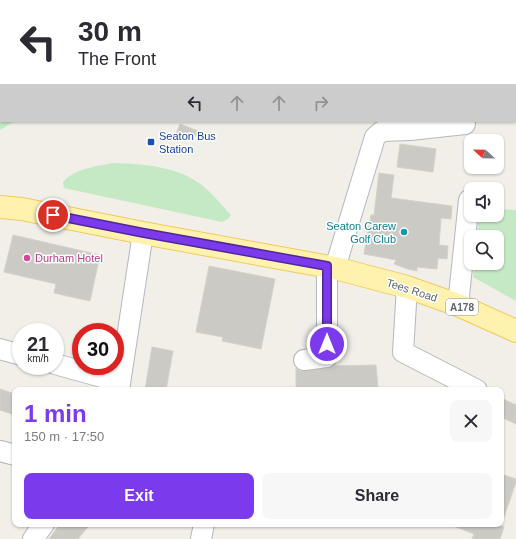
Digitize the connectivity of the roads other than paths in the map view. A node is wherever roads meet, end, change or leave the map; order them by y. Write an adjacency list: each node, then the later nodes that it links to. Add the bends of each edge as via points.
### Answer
1 (466, 124): 5 (street, via 382,131 376,137)
2 (0, 207): 4 (main road, A178)
3 (467, 222): 7 (street)
4 (144, 233): 5 (main road, A178); 13 (street)
5 (331, 267): 6 (main road, Tees Road / A178); 11 (street, via 327,357)
6 (407, 287): 7 (main road, Tees Road / A178); 14 (street, via 403,352)
7 (458, 305): 8 (main road, Tees Road / A178)
8 (516, 331)
9 (0, 349): 10 (street)
10 (12, 352)
11 (304, 360)
12 (64, 367): 13 (street)
13 (120, 386)
14 (471, 387)
15 (0, 451): 16 (street)
16 (12, 454)
17 (42, 527): 19 (street)
18 (203, 527): 20 (street)
19 (33, 539)
20 (201, 539)

